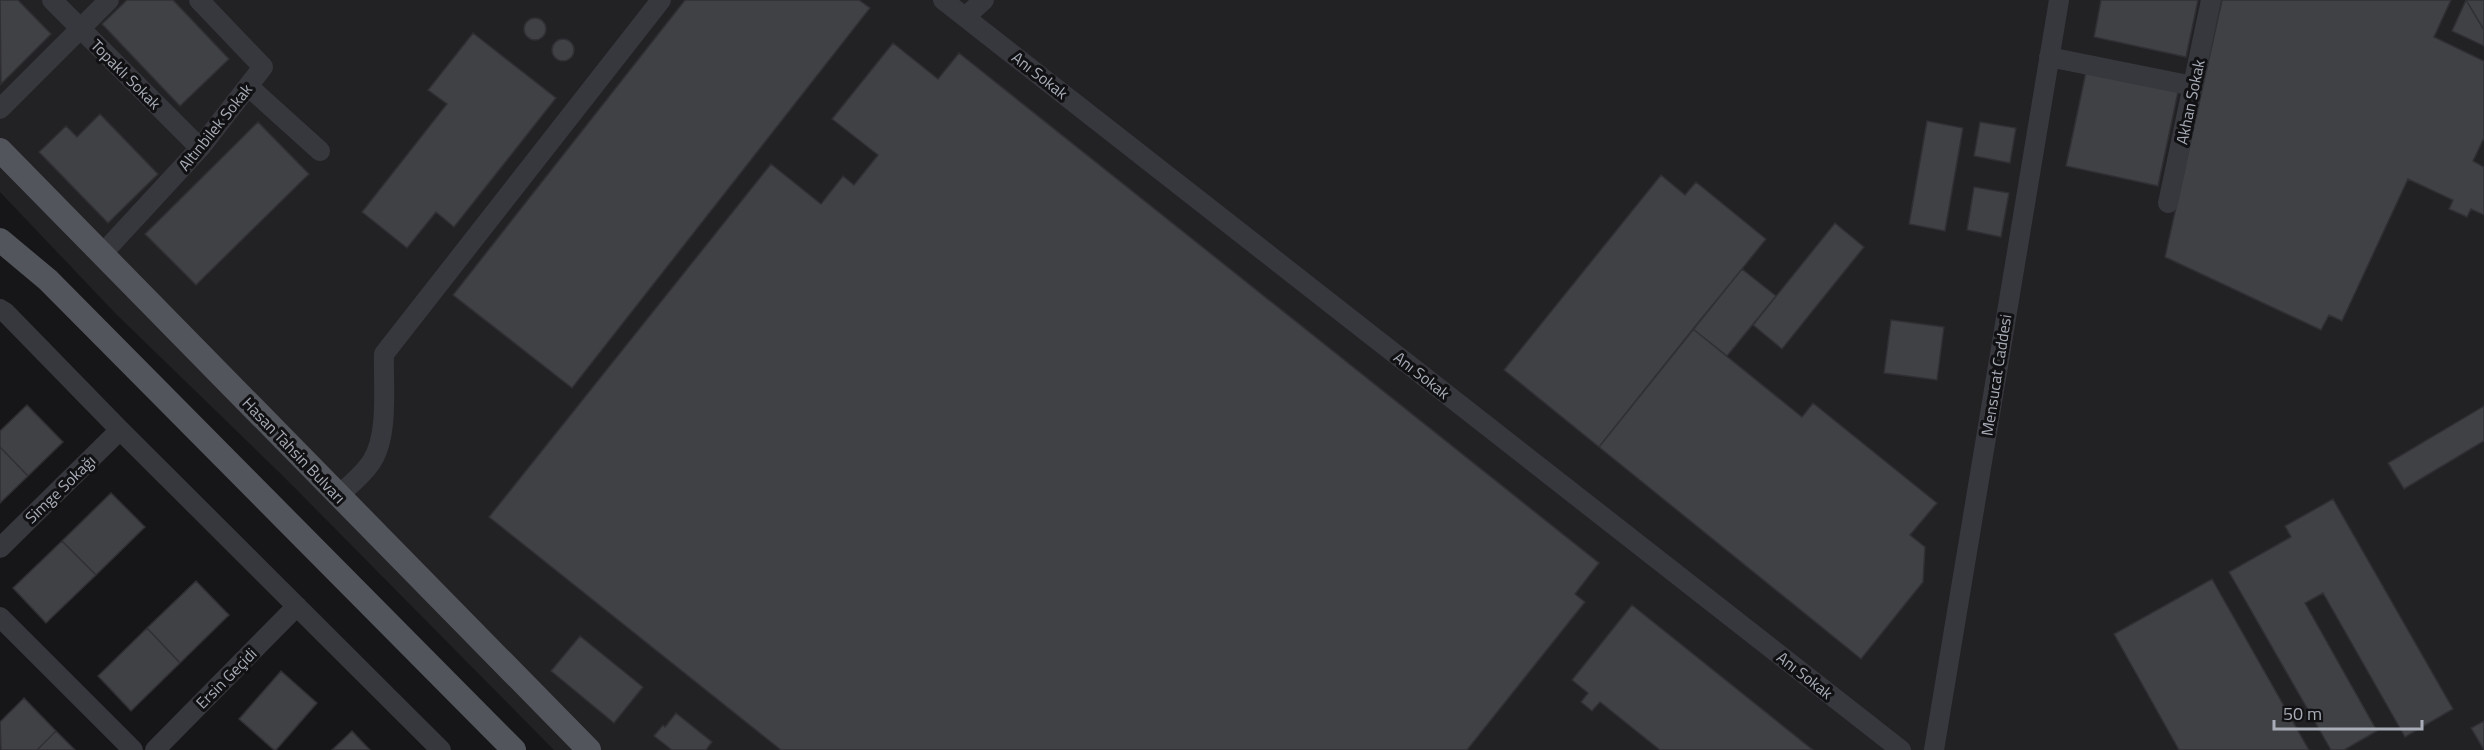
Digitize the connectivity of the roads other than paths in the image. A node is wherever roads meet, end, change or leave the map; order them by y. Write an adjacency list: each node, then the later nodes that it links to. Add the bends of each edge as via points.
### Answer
1 (52, 0): 11 (street, Topaklı Sokak)
2 (109, 0): 11 (street)
3 (199, 0): 13 (street, Altınbilek Sokak, via 263,67)
4 (661, 0): 24 (street, via 384,354 382,428 377,451 368,467)
5 (943, 0): 10 (street, Anı Sokak)
6 (984, 0): 10 (street)
7 (2040, 0): 9 (street)
8 (2211, 0): 14 (street, Akhan Sokak)
9 (2058, 7): 12 (street, Mensucat Caddesi)
10 (965, 17): 33 (street, Anı Sokak)
11 (81, 29): 15 (street); 16 (street, Topaklı Sokak)
12 (2049, 57): 14 (street); 34 (street, Mensucat Caddesi)
13 (248, 86): 16 (street, Altınbilek Sokak); 18 (street)
14 (2193, 86): 19 (street, Akhan Sokak)
15 (0, 109)
16 (200, 148): 21 (street, Altınbilek Sokak)
17 (0, 150): 21 (main road, Hasan Tahsin Bulvarı)
18 (320, 152)
19 (2168, 204)
20 (0, 240): 31 (main road, via 48,280)
21 (103, 254): 24 (main road, Hasan Tahsin Bulvarı)
22 (0, 309): 23 (street)
23 (120, 430): 25 (street, Simge Sokağı); 26 (street)
24 (339, 495): 32 (main road, Hasan Tahsin Bulvarı)
25 (0, 548)
26 (297, 606): 29 (street, Ersin Geçidi); 30 (street)
27 (0, 617): 28 (street)
28 (133, 750)
29 (154, 750)
30 (441, 750)
31 (514, 750)
32 (589, 750)
33 (1901, 750)
34 (1934, 750)

